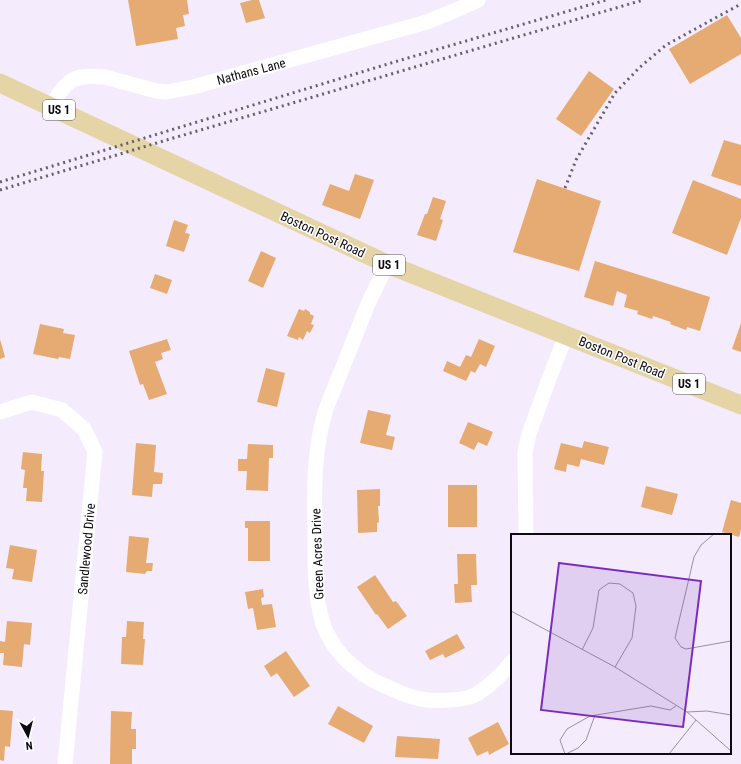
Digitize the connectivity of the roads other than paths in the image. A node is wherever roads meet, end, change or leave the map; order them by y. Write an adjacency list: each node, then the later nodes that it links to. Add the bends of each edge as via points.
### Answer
1 (478, 0): 2 (street, Nathans Lane)
2 (461, 4): 4 (street, Nathans Lane, via 427,22 193,87 156,91 105,77 78,78 70,80 64,86)
3 (0, 83): 4 (main road, Boston Post Road / US 1)
4 (51, 106): 5 (main road, Boston Post Road / US 1)
5 (387, 264): 6 (main road, Boston Post Road / US 1); 10 (street, Green Acres Drive, via 321,426 314,486 320,613 332,643 358,671 377,683 414,699 447,701 473,696 503,674)
6 (566, 336): 7 (main road, Boston Post Road / US 1); 9 (street, via 529,434 524,469)
7 (741, 405)
8 (0, 412): 11 (street, Sandlewood Drive, via 32,402 62,410 84,429 95,452)
9 (526, 534)
10 (511, 663)
11 (65, 764)

